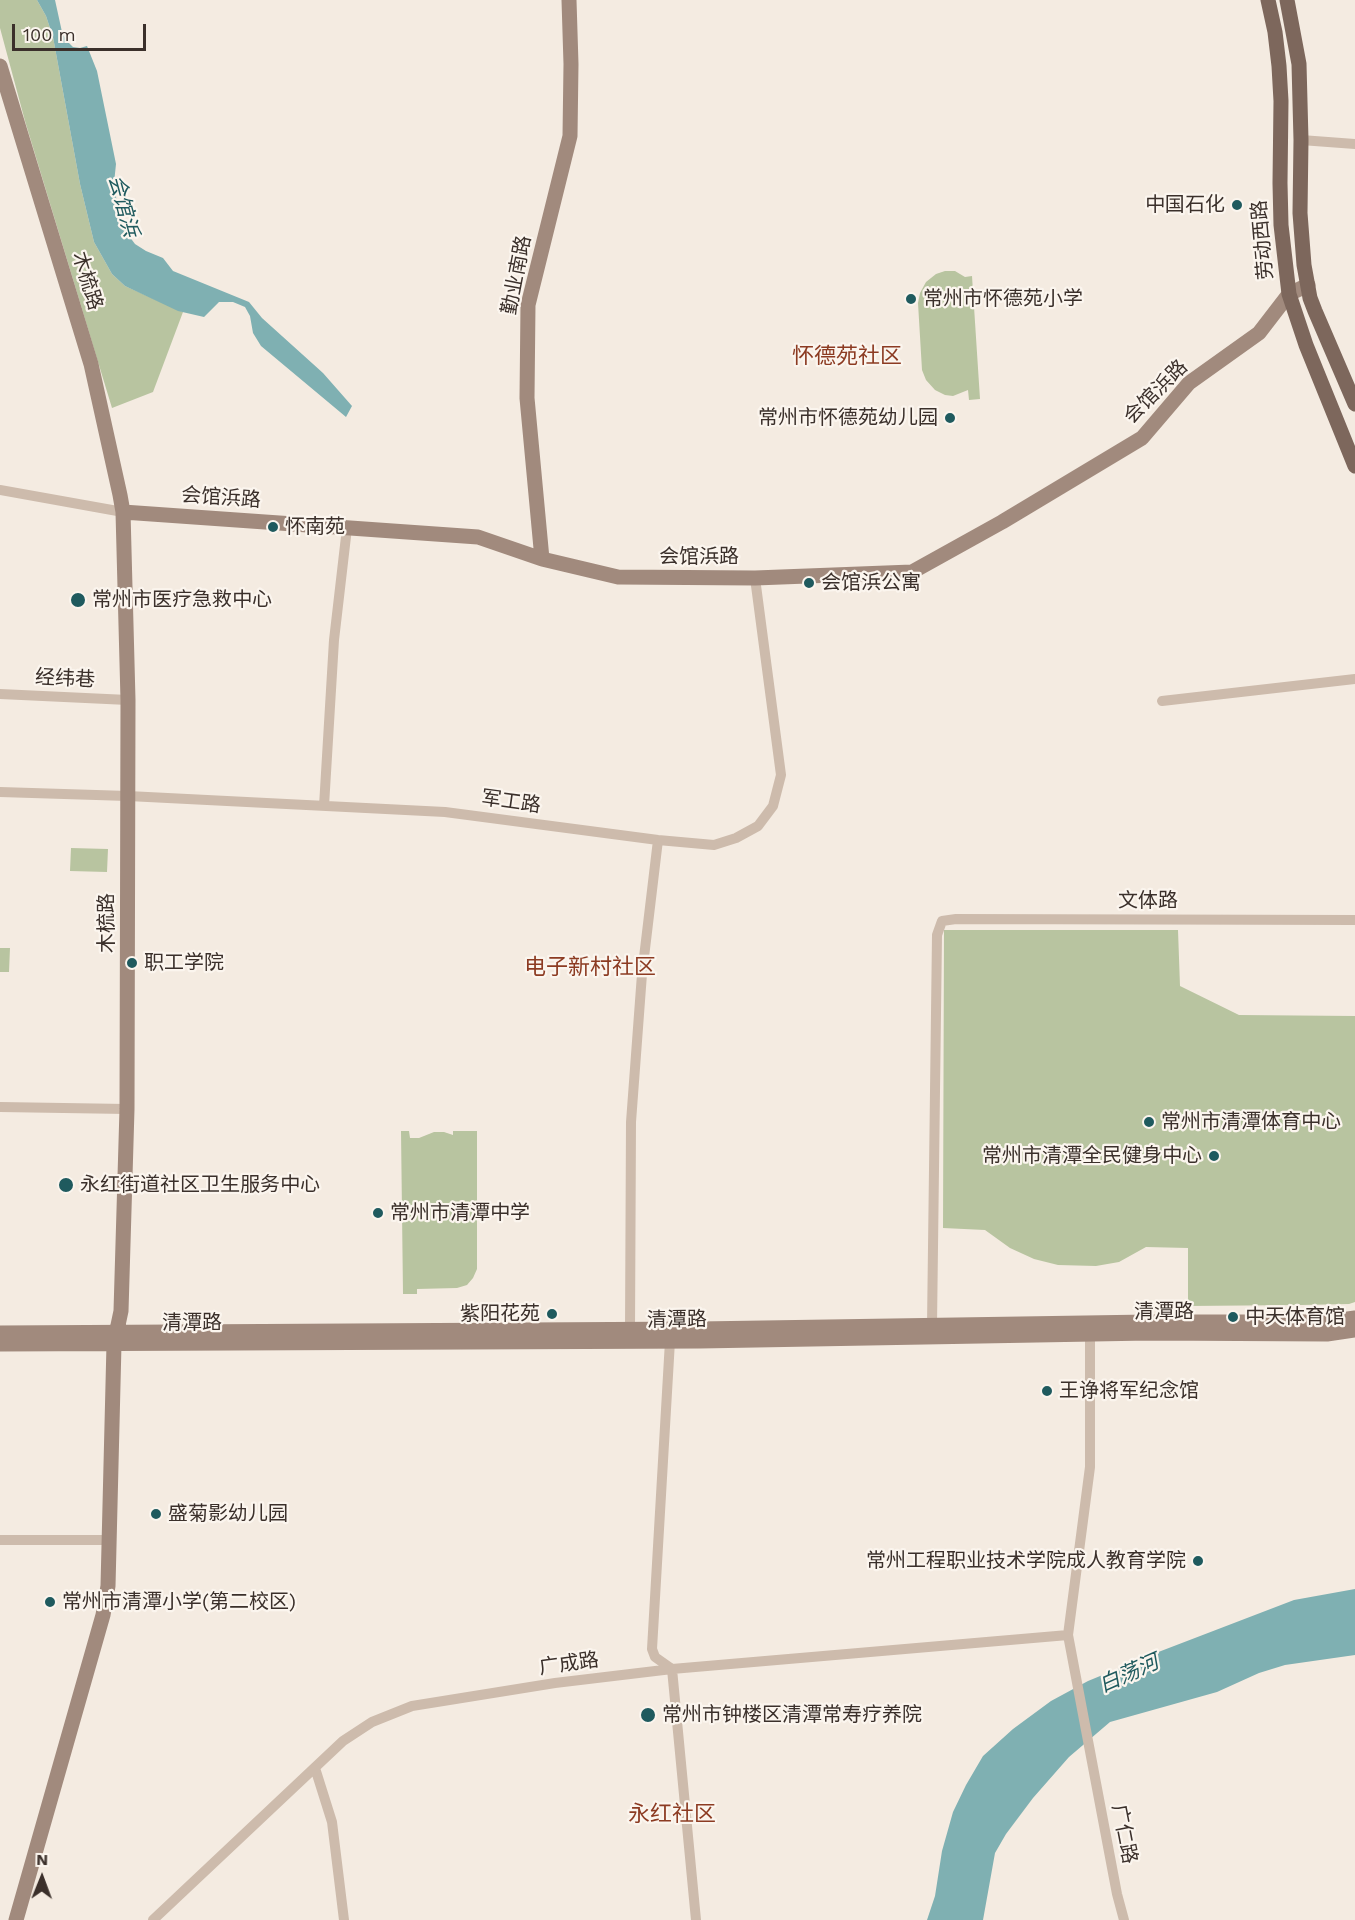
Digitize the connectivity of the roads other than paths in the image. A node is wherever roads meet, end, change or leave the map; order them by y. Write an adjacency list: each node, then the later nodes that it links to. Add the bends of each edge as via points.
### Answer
1 (569, 0): 15 (street, 勤业南路, via 570,136 528,305 527,398)
2 (1268, 0): 9 (main road, 劳动西路, via 1279,66 1281,225)
3 (1287, 0): 6 (main road, 劳动西路, via 1299,64)
4 (0, 66): 13 (street, 木梳路, via 91,364)
5 (0, 96): 13 (street, 木梳路, via 92,398 114,496)
6 (1301, 140): 7 (street); 8 (main road, 劳动西路, via 1300,213)
7 (1355, 144)
8 (1308, 285): 9 (street, 会馆浜路); 10 (main road, 劳动西路, via 1315,311)
9 (1289, 294): 11 (main road, 劳动西路); 16 (street, 会馆浜路, via 1259,333 1189,383 1142,438 912,572)
10 (1355, 404)
11 (1355, 466)
12 (0, 490): 13 (street, 会馆浜路)
13 (123, 512): 14 (street, 会馆浜路); 19 (street, 木梳路)
14 (347, 528): 15 (street, 会馆浜路, via 478,537); 23 (street, via 334,640)
15 (542, 559): 16 (street, 会馆浜路, via 618,577)
16 (755, 578): 24 (street, 军工路, via 781,775 773,806 758,826 714,845)
17 (1355, 679): 20 (street)
18 (0, 694): 19 (street, 经纬巷)
19 (128, 700): 22 (street, 木梳路)
20 (1162, 701)
21 (0, 792): 22 (street, 军工路)
22 (128, 796): 23 (street, 军工路); 27 (street, 木梳路)
23 (324, 806): 24 (street, 军工路, via 445,812)
24 (658, 840): 31 (street, via 642,974 631,1122)
25 (1355, 920): 29 (street, 文体路, via 942,921 937,935)
26 (0, 1107): 27 (street)
27 (127, 1109): 34 (street, 木梳路, via 121,1311)
28 (1355, 1318): 30 (street, 清潭路, via 1326,1323)
29 (932, 1325): 30 (street, 清潭路); 31 (street, 清潭路)
30 (1090, 1328): 32 (street, 清潭路, via 1327,1334); 35 (street, 清潭路); 39 (street, 广仁路, via 1090,1467)
31 (630, 1329): 34 (street, 清潭路)
32 (1355, 1330)
33 (0, 1333): 34 (street, 清潭路)
34 (115, 1339): 35 (street, 清潭路); 36 (street, 清潭路); 38 (street, 木梳路)
35 (670, 1341): 40 (street, via 652,1649)
36 (0, 1344)
37 (0, 1540): 38 (street)
38 (109, 1540): 42 (street, 木梳路, via 103,1615)
39 (1068, 1635): 40 (street, 广成路); 46 (street, 广仁路)
40 (672, 1669): 41 (street, 广成路, via 412,1706 372,1722 343,1741); 45 (street)
41 (315, 1768): 43 (street, 广成路); 44 (street, via 332,1822)
42 (16, 1920)
43 (153, 1920)
44 (344, 1920)
45 (696, 1920)
46 (1124, 1920)

